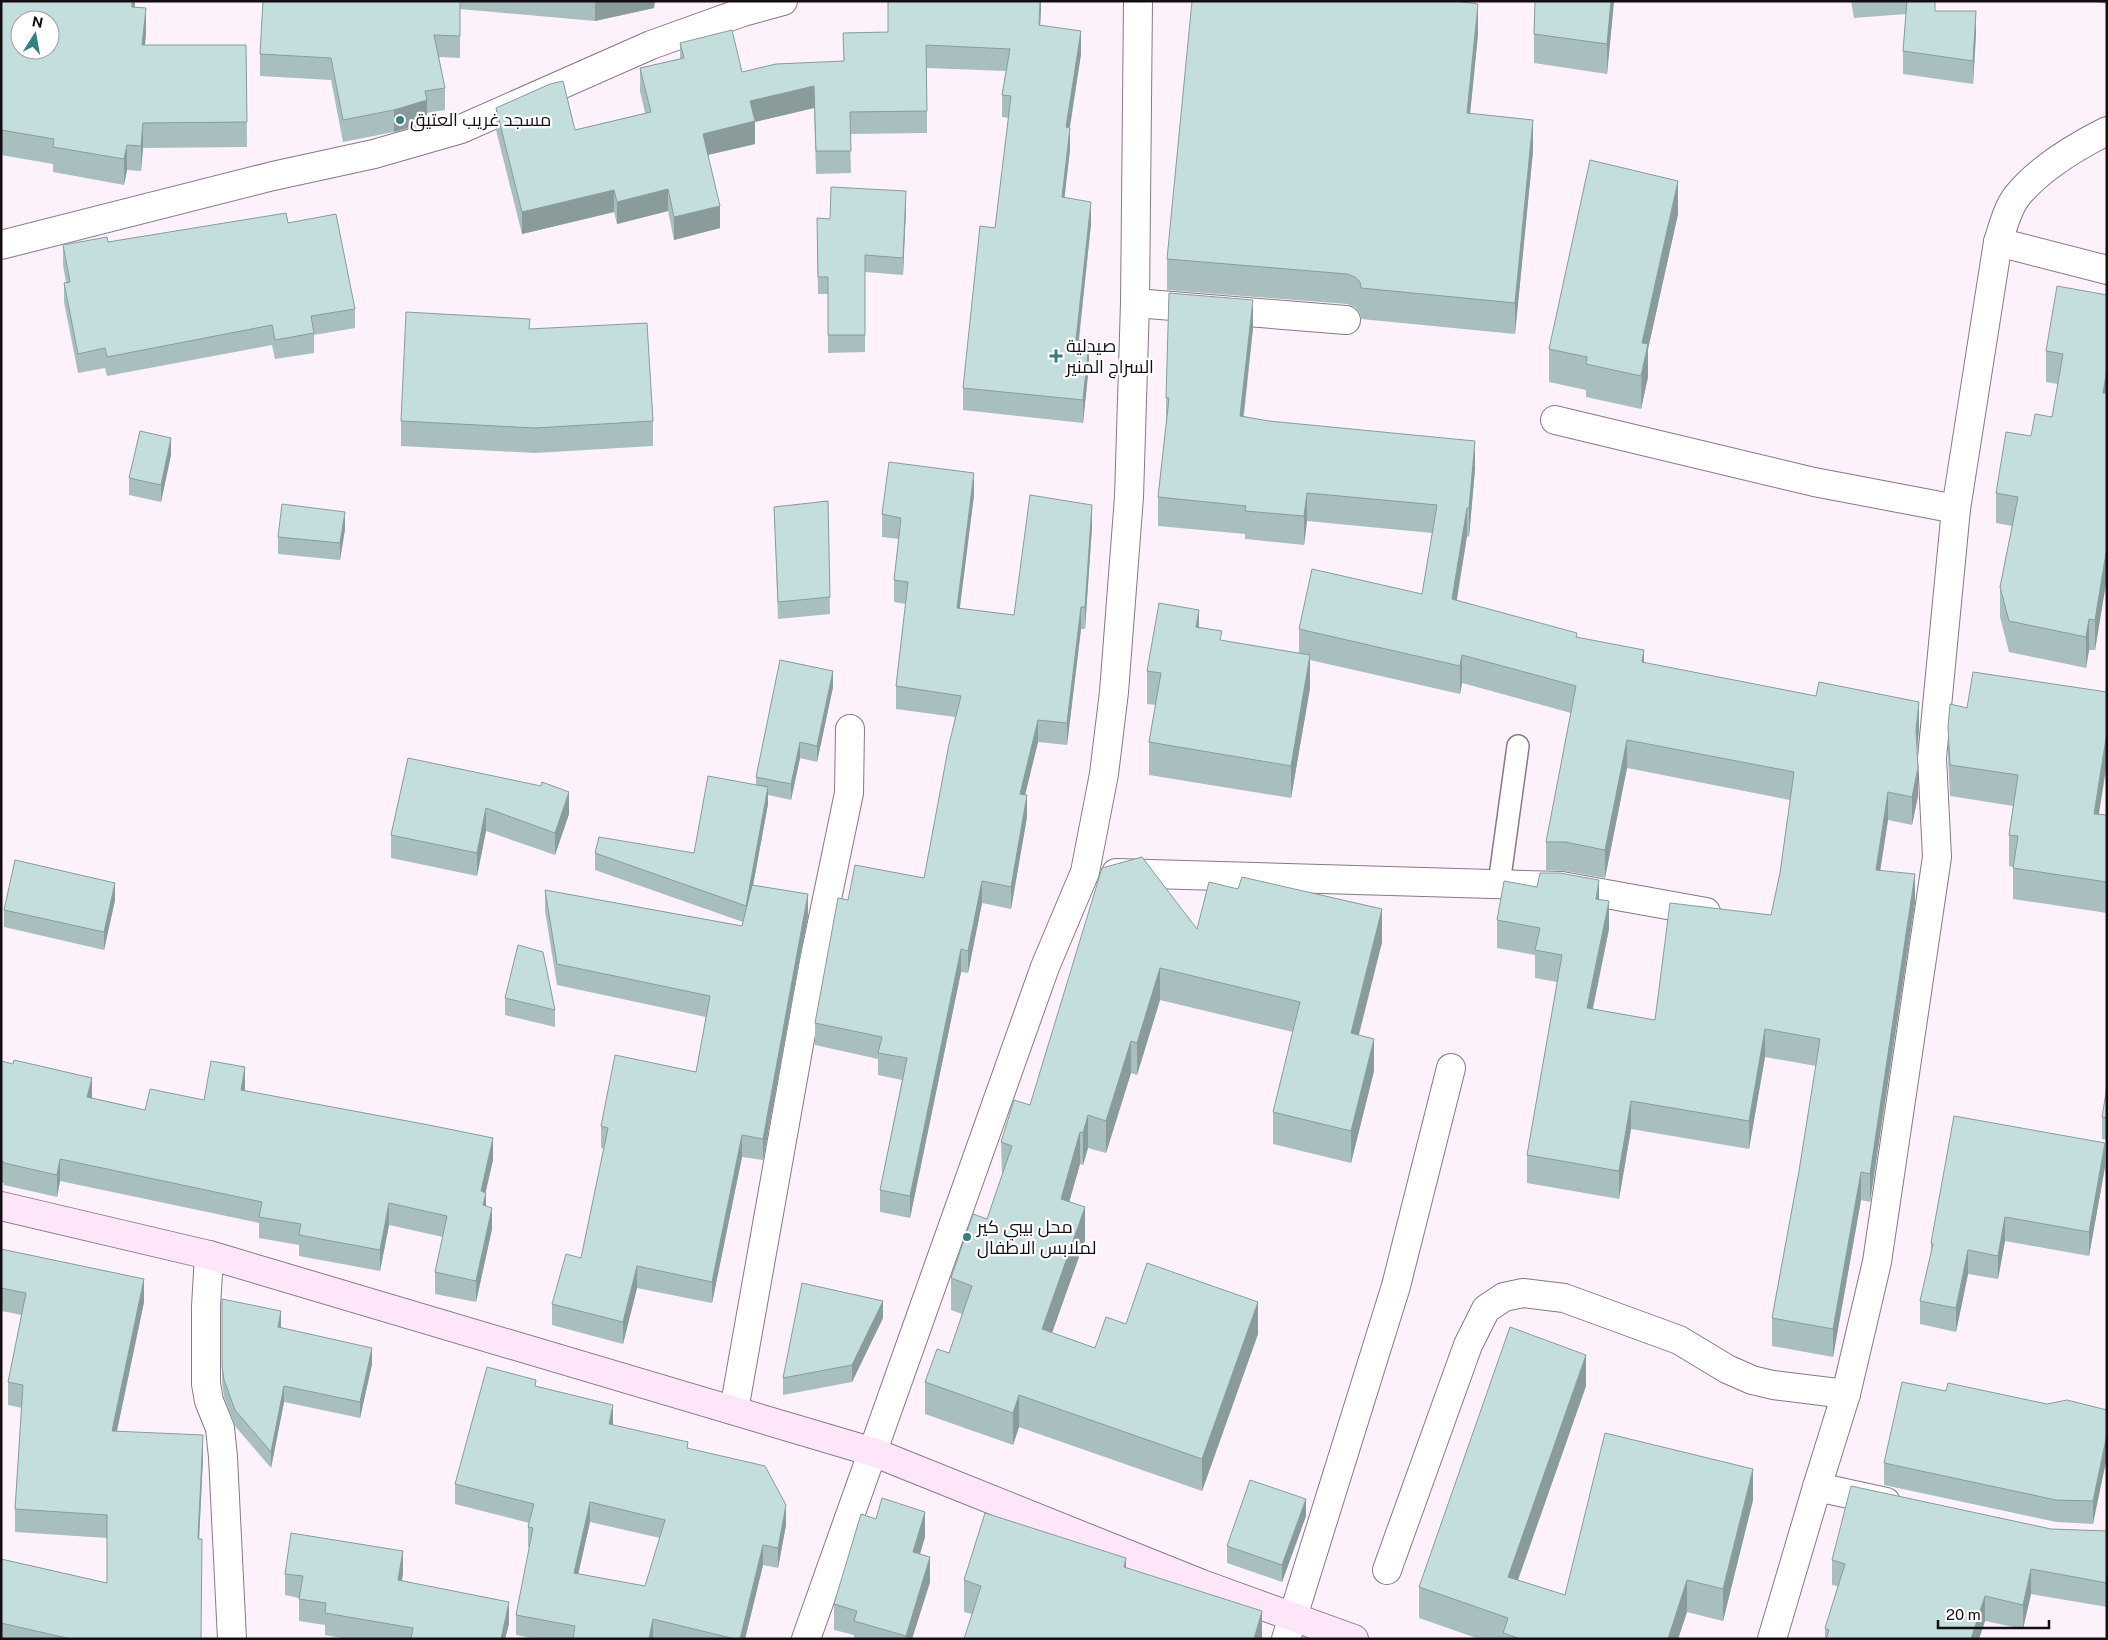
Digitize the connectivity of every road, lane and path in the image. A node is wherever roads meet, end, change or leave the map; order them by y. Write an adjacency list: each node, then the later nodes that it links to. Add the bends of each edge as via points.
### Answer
1 (783, 1): 5 (street, via 651,45 461,129 374,154 273,176)
2 (1138, 1): 7 (street)
3 (2107, 131): 4 (street, via 2055,161 2017,197 2006,216)
4 (1998, 242): 6 (street); 10 (street)
5 (1, 245)
6 (2107, 270)
7 (1135, 303): 8 (street); 13 (street, via 1129,497 1114,692 1104,774)
8 (1346, 320)
9 (1555, 420): 10 (street, via 1814,482)
10 (1956, 509): 19 (street, via 1932,758 1938,857 1877,1262)
11 (850, 730): 20 (street, via 849,793 813,966)
12 (1518, 746): 14 (lane)
13 (1085, 872): 14 (street); 21 (street, via 1046,967)
14 (1499, 884): 15 (street, via 1562,886)
15 (1731, 916)
16 (1451, 1068): 25 (street, via 1396,1286)
17 (1, 1206): 18 (street)
18 (210, 1255): 20 (street); 26 (street, via 206,1384 220,1428 223,1457)
19 (1846, 1394): 22 (street); 24 (street, via 1752,1380 1679,1340 1564,1298 1523,1293 1504,1297 1486,1309 1468,1345)
20 (734, 1410): 21 (street)
21 (872, 1452): 25 (street, via 1068,1531); 27 (street)
22 (1817, 1487): 23 (street); 29 (street)
23 (1912, 1507)
24 (1387, 1570)
25 (1289, 1628): 28 (street)
26 (232, 1639)
27 (806, 1639)
28 (1354, 1639)
29 (1772, 1639)

